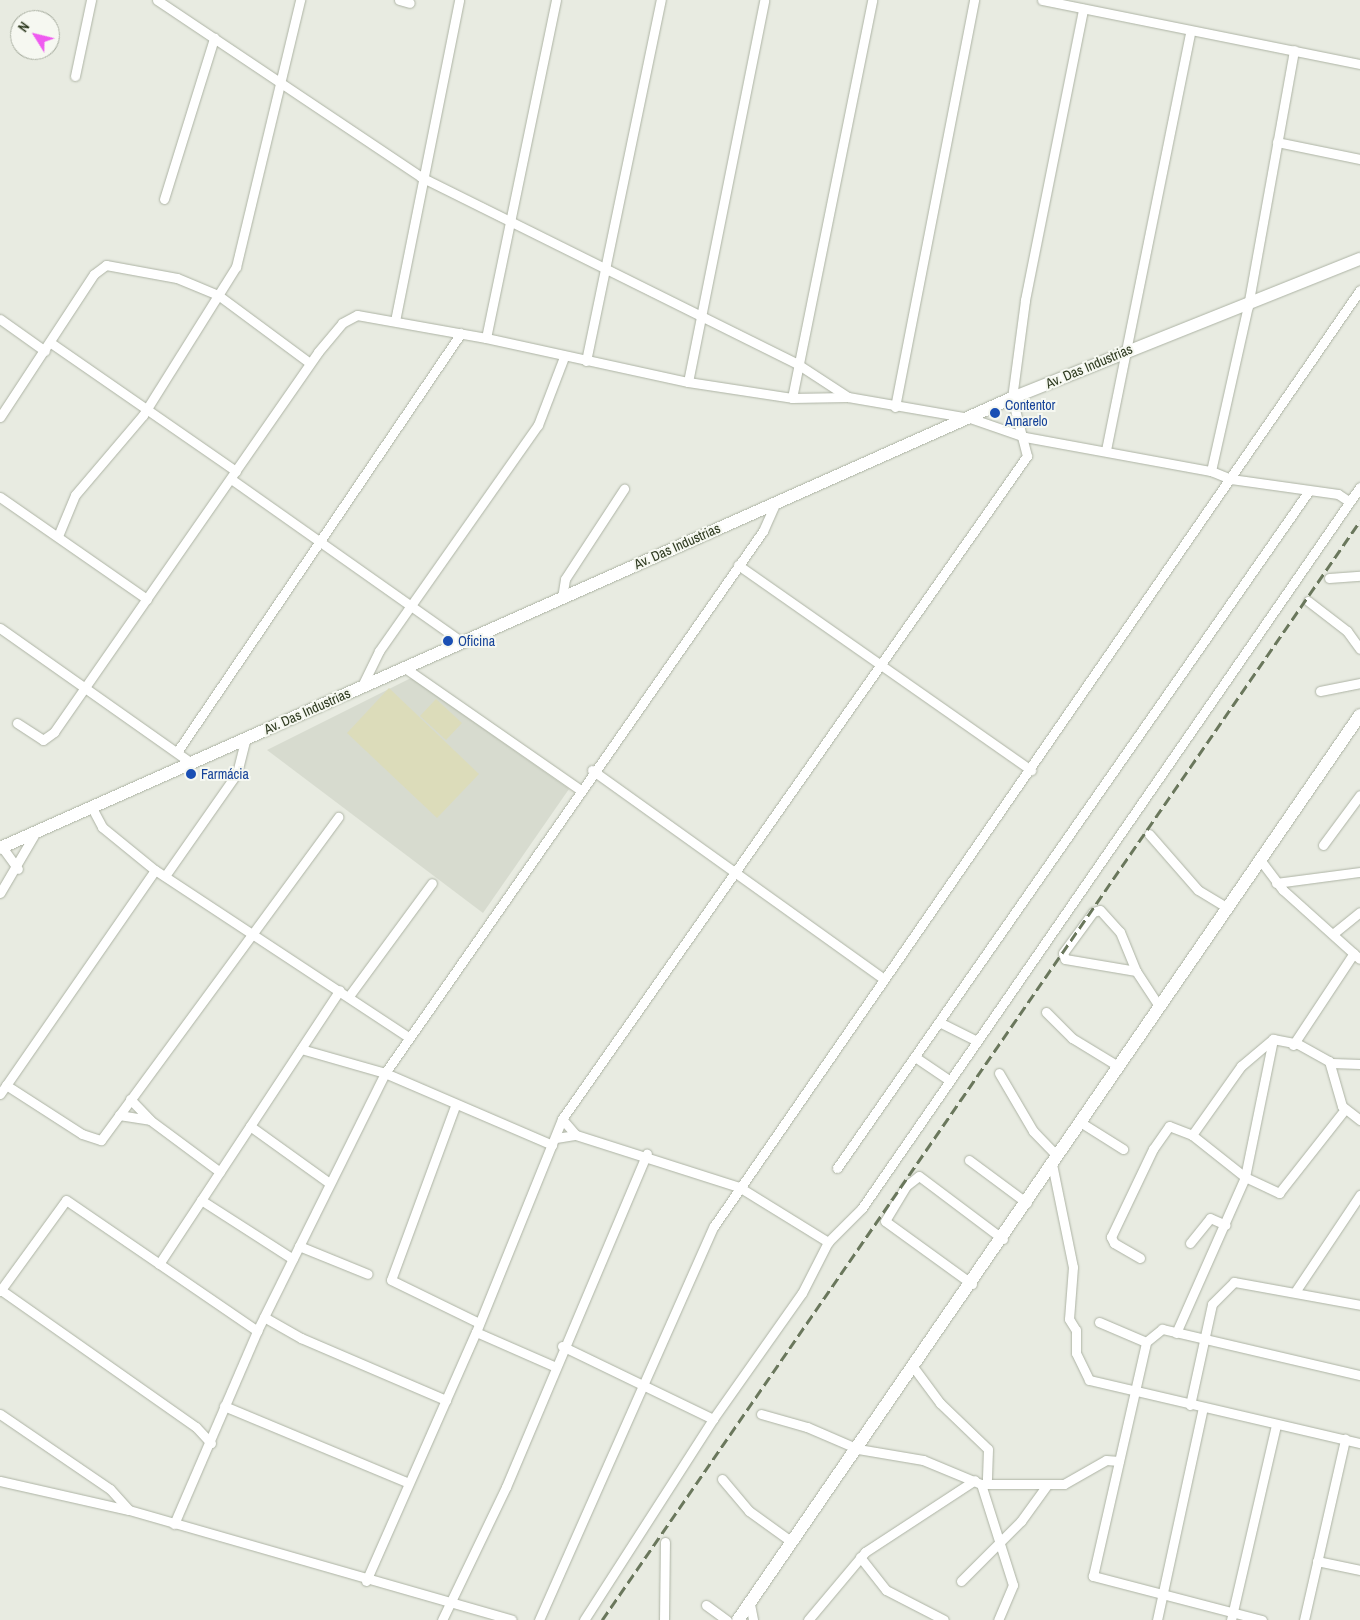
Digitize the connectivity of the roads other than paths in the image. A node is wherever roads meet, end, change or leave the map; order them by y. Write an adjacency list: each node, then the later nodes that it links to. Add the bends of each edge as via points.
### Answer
1 (91, 0): 19 (street)
2 (157, 0): 16 (street)
3 (300, 0): 20 (street)
4 (399, 0): 12 (street)
5 (459, 0): 23 (street)
6 (556, 0): 25 (street)
7 (661, 0): 27 (street)
8 (764, 0): 31 (street)
9 (872, 0): 42 (street)
10 (974, 0): 47 (street)
11 (1042, 0): 13 (street)
12 (410, 2)
13 (1058, 2): 14 (street)
14 (1083, 9): 15 (street); 46 (street, via 1025,300)
15 (1190, 32): 17 (street); 37 (street)
16 (214, 38): 20 (street); 24 (street)
17 (1294, 50): 18 (street); 21 (street)
18 (1360, 64)
19 (75, 76)
20 (279, 83): 23 (street); 29 (street, via 238,260)
21 (1277, 142): 22 (street); 30 (street)
22 (1360, 159)
23 (421, 177): 25 (street); 33 (street)
24 (164, 199)
25 (510, 223): 27 (street); 35 (street)
26 (1360, 259): 30 (main road, Av. Das Industrias)
27 (605, 271): 31 (street); 40 (street)
28 (1360, 290): 55 (street)
29 (218, 295): 36 (street, via 177,278 106,265 94,274); 41 (street); 48 (street)
30 (1248, 306): 37 (main road, Av. Das Industrias); 53 (street)
31 (701, 315): 42 (street); 43 (street)
32 (0, 319): 38 (street)
33 (395, 321): 34 (street); 41 (street, via 367,315 347,317)
34 (461, 333): 35 (street); 65 (street)
35 (486, 338): 39 (street)
36 (51, 343): 38 (street); 48 (street)
37 (1126, 350): 46 (main road, Av. Das Industrias); 52 (street)
38 (45, 351): 49 (street)
39 (564, 357): 40 (street); 72 (street, via 538,425)
40 (586, 361): 43 (street)
41 (310, 363): 54 (street)
42 (799, 365): 44 (street); 45 (street)
43 (688, 382): 45 (street)
44 (848, 397): 45 (street); 47 (street)
45 (792, 398)
46 (1012, 398): 50 (main road, Av. Das Industrias); 51 (street)
47 (895, 407): 50 (street)
48 (146, 408): 54 (street); 62 (street, via 130,432 98,464)
49 (0, 417)
50 (970, 418): 51 (street); 61 (main road, Av. Das Industrias)
51 (1025, 437): 52 (street); 76 (street, via 1027,456)
52 (1106, 450): 53 (street)
53 (1211, 471): 55 (street)
54 (233, 475): 65 (street); 70 (street)
55 (1231, 479): 58 (street); 88 (street)
56 (1360, 488): 60 (street)
57 (624, 489): 69 (street, via 565,579)
58 (1308, 492): 60 (street, via 1338,494); 117 (street)
59 (0, 496): 63 (street)
60 (1350, 502): 120 (street)
61 (775, 504): 66 (street, via 769,522); 69 (main road, Av. Das Industrias)
62 (63, 516): 63 (street); 64 (street)
63 (48, 529): 64 (street)
64 (58, 536): 70 (street)
65 (322, 539): 72 (street); 85 (street)
66 (738, 565): 76 (street); 87 (street)
67 (1360, 576): 68 (street)
68 (1329, 578)
69 (562, 598): 74 (main road, Av. Das Industrias)
70 (147, 599): 79 (street)
71 (1308, 601): 75 (street, via 1347,631)
72 (411, 604): 74 (street); 80 (street, via 374,659)
73 (0, 628): 79 (street)
74 (462, 642): 77 (main road, Av. Das Industrias)
75 (1360, 649)
76 (881, 665): 88 (street); 101 (street)
77 (405, 668): 80 (main road, Av. Das Industrias); 89 (street)
78 (1360, 684): 81 (street)
79 (83, 686): 83 (street, via 46,740); 85 (street)
80 (362, 686): 84 (main road, Av. Das Industrias)
81 (1320, 691)
82 (1360, 715): 97 (main road)
83 (17, 722)
84 (246, 738): 86 (main road, Av. Das Industrias); 102 (street, via 233,780)
85 (177, 752): 86 (street)
86 (190, 762): 91 (main road, Av. Das Industrias)
87 (592, 770): 89 (street); 101 (street)
88 (1031, 770): 112 (street)
89 (580, 789): 118 (street)
90 (1360, 795): 95 (street)
91 (91, 806): 94 (main road, Av. Das Industrias); 99 (street, via 102,827)
92 (338, 817): 109 (street)
93 (1149, 834): 106 (street, via 1198,890)
94 (34, 835): 96 (main road, Av. Das Industrias); 98 (street)
95 (1323, 845)
96 (1, 848): 98 (street)
97 (1261, 861): 104 (street); 106 (main road)
98 (18, 869): 105 (street)
99 (156, 870): 102 (street); 130 (street)
100 (1360, 872): 104 (street)
101 (738, 874): 112 (street); 136 (street)
102 (165, 876): 109 (street)
103 (432, 883): 114 (street)
104 (1276, 883): 108 (street)
105 (0, 893)
106 (1228, 908): 115 (main road)
107 (1360, 912): 108 (street)
108 (1334, 933): 110 (street)
109 (252, 935): 113 (street); 132 (street)
110 (1357, 956): 121 (street)
111 (1136, 971): 111 (street, via 1065,959 1064,953 1097,909 1120,932); 115 (street)
112 (883, 978): 152 (street)
113 (340, 990): 114 (street); 122 (street)
114 (348, 996): 118 (street)
115 (1159, 1006): 126 (main road)
116 (1046, 1012): 126 (street, via 1072,1038)
117 (939, 1022): 120 (street); 123 (street)
118 (408, 1037): 127 (street)
119 (1273, 1039): 121 (street); 142 (street, via 1262,1044 1230,1079); 150 (street)
120 (977, 1041): 129 (street)
121 (1293, 1045): 124 (street)
122 (301, 1049): 127 (street); 140 (street)
123 (915, 1057): 129 (street); 148 (street)
124 (1332, 1064): 125 (street); 134 (street)
125 (1360, 1064)
126 (1118, 1066): 139 (main road)
127 (384, 1073): 133 (street); 151 (street)
128 (999, 1073): 147 (street, via 1033,1131)
129 (949, 1080): 158 (street, via 862,1208)
130 (6, 1085): 131 (street); 135 (street, via 94,1141 101,1140)
131 (0, 1094)
132 (130, 1099): 135 (street); 137 (street)
133 (455, 1106): 143 (street); 171 (street, via 391,1280)
134 (1345, 1109): 138 (street); 150 (street, via 1282,1192 1275,1193)
135 (119, 1115): 137 (street)
136 (562, 1119): 141 (street); 143 (street)
137 (150, 1120): 149 (street)
138 (1360, 1120)
139 (1080, 1122): 144 (street); 147 (main road)
140 (250, 1126): 149 (street); 151 (street)
141 (576, 1135): 143 (street); 145 (street)
142 (1192, 1135): 150 (street); 162 (street, via 1172,1125 1167,1128 1112,1234 1114,1243)
143 (554, 1141): 171 (street)
144 (1123, 1149)
145 (647, 1154): 152 (street); 176 (street)
146 (969, 1160): 155 (street)
147 (1055, 1160): 155 (main road); 181 (street, via 1073,1266 1068,1315 1076,1330 1076,1353 1093,1383)
148 (837, 1168)
149 (220, 1172): 154 (street)
150 (1245, 1176): 156 (street)
151 (328, 1182): 160 (street)
152 (739, 1187): 158 (street); 180 (street, via 714,1226)
153 (1360, 1195): 167 (street)
154 (201, 1200): 161 (street); 163 (street)
155 (1027, 1203): 157 (main road)
156 (1226, 1225): 159 (street, via 1210,1218); 173 (street)
157 (1003, 1239): 165 (main road); 165 (street, via 919,1176 906,1186 885,1222)
158 (828, 1242): 188 (street, via 802,1292)
159 (1190, 1243)
160 (299, 1246): 161 (street); 164 (street)
161 (293, 1258): 169 (street)
162 (1140, 1258)
163 (160, 1264): 166 (street, via 63,1200); 172 (street)
164 (368, 1274)
165 (972, 1284): 178 (main road)
166 (0, 1291): 190 (street)
167 (1295, 1292): 168 (street); 174 (street, via 1234,1282 1213,1301)
168 (1360, 1305)
169 (264, 1317): 172 (street); 182 (street, via 301,1338)
170 (1099, 1322): 175 (street)
171 (478, 1328): 177 (street); 182 (street)
172 (257, 1331): 184 (street)
173 (1176, 1333): 174 (street); 175 (street, via 1156,1330)
174 (1204, 1340): 179 (street); 183 (street)
175 (1146, 1342): 181 (street)
176 (562, 1346): 177 (street); 180 (street)
177 (554, 1366): 213 (street, via 506,1486)
178 (914, 1368): 195 (main road); 199 (street, via 940,1403 988,1449)
179 (1360, 1375)
180 (643, 1386): 188 (street); 219 (street)
181 (1135, 1393): 183 (street); 196 (street)
182 (446, 1400): 200 (street)
183 (1190, 1405): 185 (street)
184 (224, 1406): 191 (street); 200 (street)
185 (1203, 1408): 189 (street); 212 (street)
186 (0, 1414): 202 (street, via 110,1489)
187 (761, 1414): 195 (street, via 807,1426)
188 (713, 1419): 220 (street)
189 (1276, 1425): 192 (street); 216 (street)
190 (196, 1427): 191 (street); 193 (street)
191 (217, 1428): 193 (street)
192 (1344, 1439): 194 (street); 208 (street)
193 (211, 1443): 203 (street)
194 (1360, 1443)
195 (858, 1448): 199 (street, via 923,1460); 205 (main road)
196 (1119, 1461): 201 (street, via 1106,1460 1064,1484); 212 (street, via 1093,1576)
197 (722, 1479): 205 (street, via 748,1512)
198 (0, 1481): 202 (street)
199 (981, 1482): 201 (street); 206 (street); 207 (street)
200 (409, 1483): 210 (street)
201 (1047, 1485): 206 (street, via 1037,1503)
202 (129, 1510): 203 (street)
203 (174, 1524): 210 (street)
204 (665, 1542): 221 (street)
205 (792, 1542): 214 (main road)
206 (999, 1542): 211 (street); 227 (street, via 1014,1585)
207 (860, 1557): 225 (street); 226 (street, via 886,1590)
208 (1318, 1561): 209 (street); 230 (street)
209 (1360, 1570)
210 (366, 1581): 213 (street)
211 (961, 1581)
212 (1163, 1596): 216 (street); 228 (street)
213 (452, 1604): 217 (street); 218 (street)
214 (750, 1604): 223 (main road); 224 (street)
215 (706, 1605): 222 (street)
216 (1232, 1617): 229 (street)
217 (442, 1620)
218 (512, 1620)
219 (539, 1620)
220 (584, 1620)
221 (664, 1620)
222 (727, 1620)
223 (738, 1620)
224 (753, 1620)
225 (808, 1620)
226 (944, 1620)
227 (998, 1620)
228 (1157, 1620)
229 (1262, 1620)
230 (1304, 1620)

